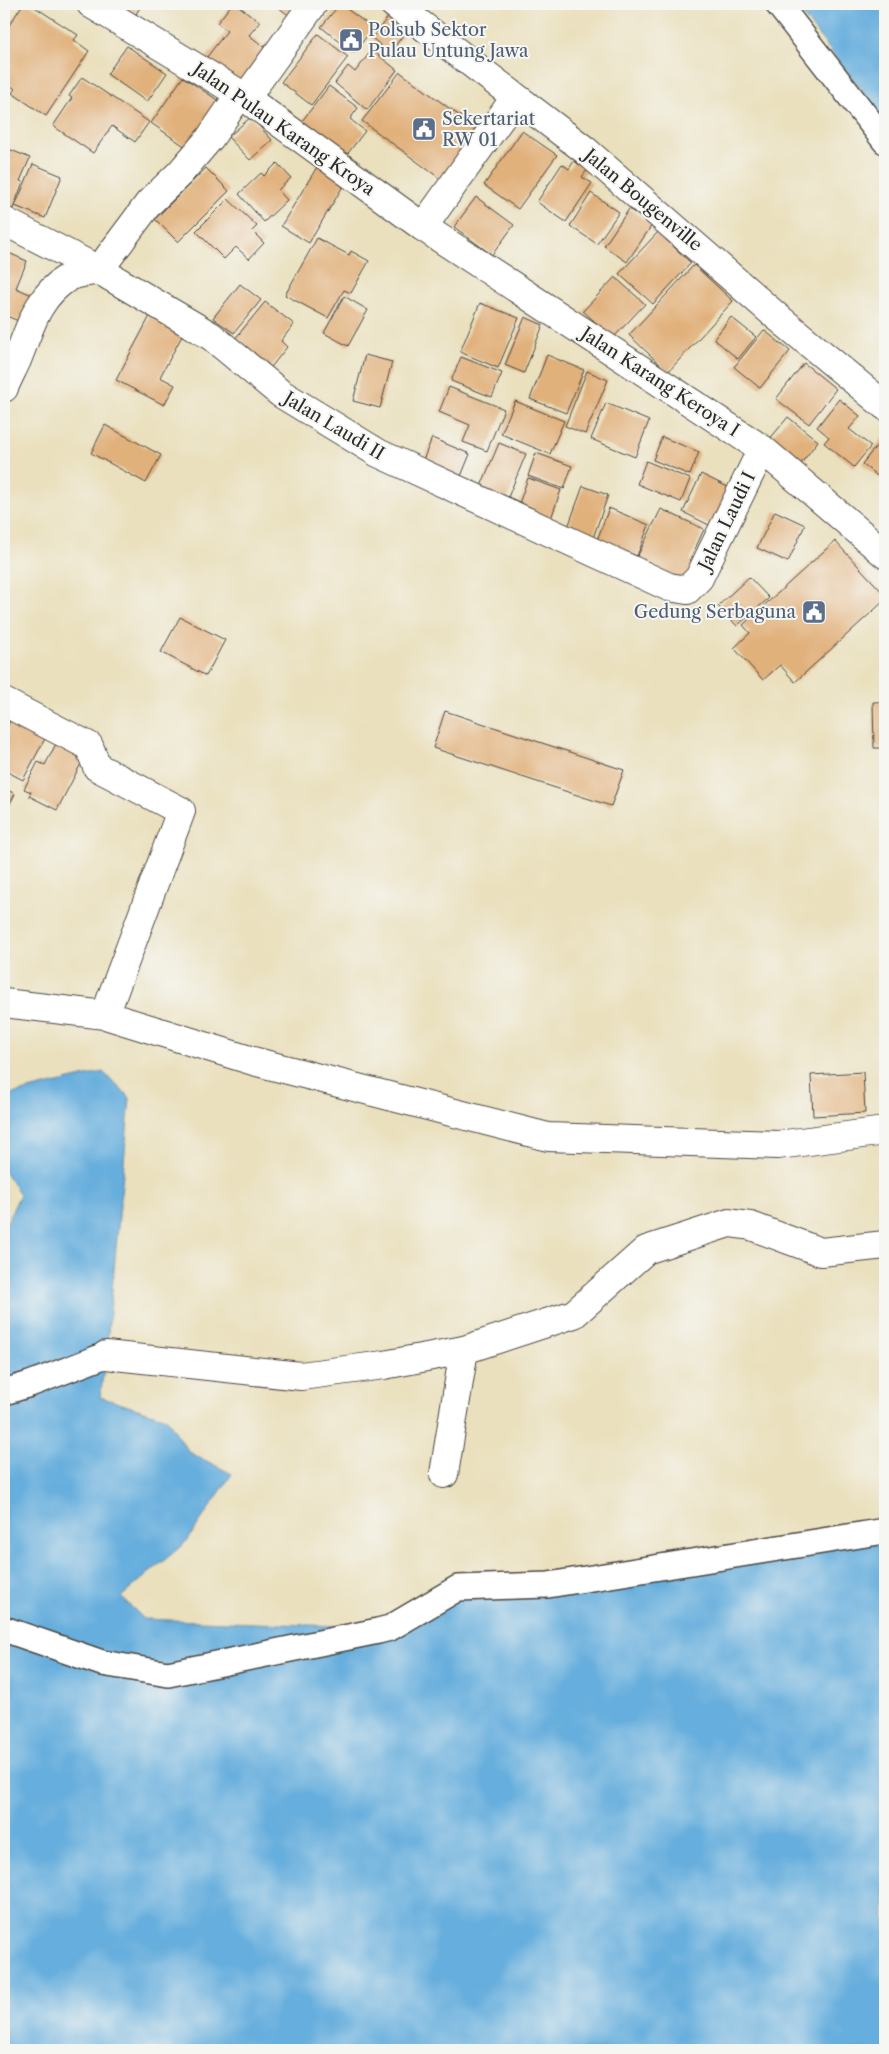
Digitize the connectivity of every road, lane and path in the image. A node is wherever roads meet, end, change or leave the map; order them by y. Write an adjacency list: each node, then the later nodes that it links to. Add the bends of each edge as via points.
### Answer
1 (91, 4): 5 (street, Jalan Pulau Karang Kroya)
2 (313, 4): 5 (street)
3 (394, 4): 6 (street, Jalan Bougenville)
4 (778, 4): 7 (street)
5 (242, 96): 9 (street, Jalan Pulau Karang Kroya); 10 (street, via 180,173 149,202)
6 (515, 98): 9 (street); 12 (street, Jalan Bougenville, via 585,150)
7 (885, 141)
8 (4, 220): 10 (street, Jalan Laudi II)
9 (422, 228): 13 (street, Jalan Karang Keroya I)
10 (99, 270): 11 (street, via 70,276 52,290 25,335); 15 (street, Jalan Laudi II, via 210,336 280,393 378,453 669,587)
11 (4, 388)
12 (885, 406)
13 (762, 449): 14 (street, Jalan Karang Keroya I); 15 (street, Jalan Laudi I, via 699,578)
14 (885, 554)
15 (687, 590)
16 (4, 702): 18 (street, via 88,746 97,767 182,811)
17 (4, 1003): 18 (street)
18 (105, 1015): 19 (street, via 253,1061 548,1137 778,1145)
19 (885, 1131)
20 (885, 1245): 21 (street, via 821,1252 751,1226 729,1223 646,1250 574,1314)
21 (464, 1350): 22 (street, via 301,1376); 24 (street)
22 (106, 1355): 23 (street)
23 (4, 1392)
24 (444, 1474)
25 (885, 1530): 26 (street, via 548,1585 458,1588 390,1628 168,1674 102,1663)
26 (4, 1629)

